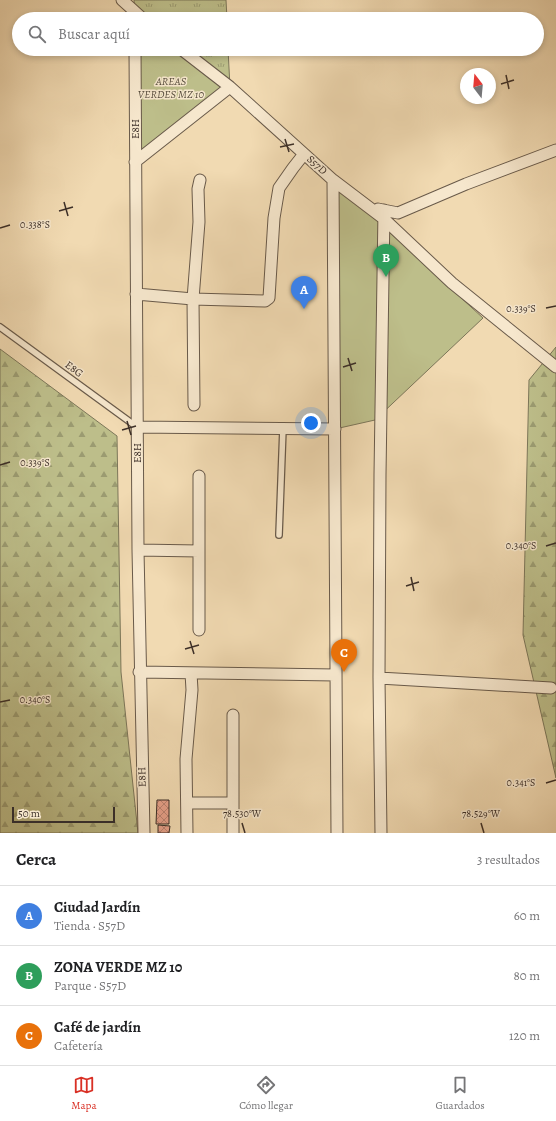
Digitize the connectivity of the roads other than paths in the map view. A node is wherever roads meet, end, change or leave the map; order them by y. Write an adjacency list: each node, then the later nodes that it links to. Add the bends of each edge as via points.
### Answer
1 (122, 0): 3 (street)
2 (134, 0): 4 (street)
3 (133, 12)
4 (136, 12)
5 (135, 56): 10 (street, E8H)
6 (190, 56): 7 (street, S57D)
7 (230, 87): 9 (street, S57D); 10 (street)
8 (556, 150): 13 (street, via 398,213)
9 (304, 154): 12 (street, S57D); 15 (street, via 279,188 268,298 265,301)
10 (135, 162): 14 (street, E8H)
11 (200, 180): 15 (street)
12 (333, 180): 13 (street, S57D, via 368,206); 21 (street)
13 (384, 214): 17 (street, via 452,283); 30 (street)
14 (136, 294): 15 (street); 19 (street, E8H)
15 (193, 300): 18 (street)
16 (0, 327): 19 (lane, E8G)
17 (556, 367)
18 (194, 405)
19 (137, 426): 20 (street); 24 (street, E8H)
20 (283, 428): 21 (street); 23 (lane)
21 (335, 429): 29 (street)
22 (199, 476): 25 (street)
23 (279, 535)
24 (138, 550): 25 (street); 27 (street, E8H)
25 (199, 551): 26 (street)
26 (199, 630)
27 (139, 672): 28 (street); 35 (street, E8H)
28 (191, 673): 29 (street); 33 (street, via 186,758)
29 (335, 675): 38 (street)
30 (379, 678): 31 (street); 39 (street)
31 (551, 688)
32 (234, 715): 34 (street)
33 (187, 803): 34 (street); 36 (street)
34 (233, 803): 37 (street)
35 (144, 833)
36 (187, 833)
37 (233, 833)
38 (337, 833)
39 (381, 833)

